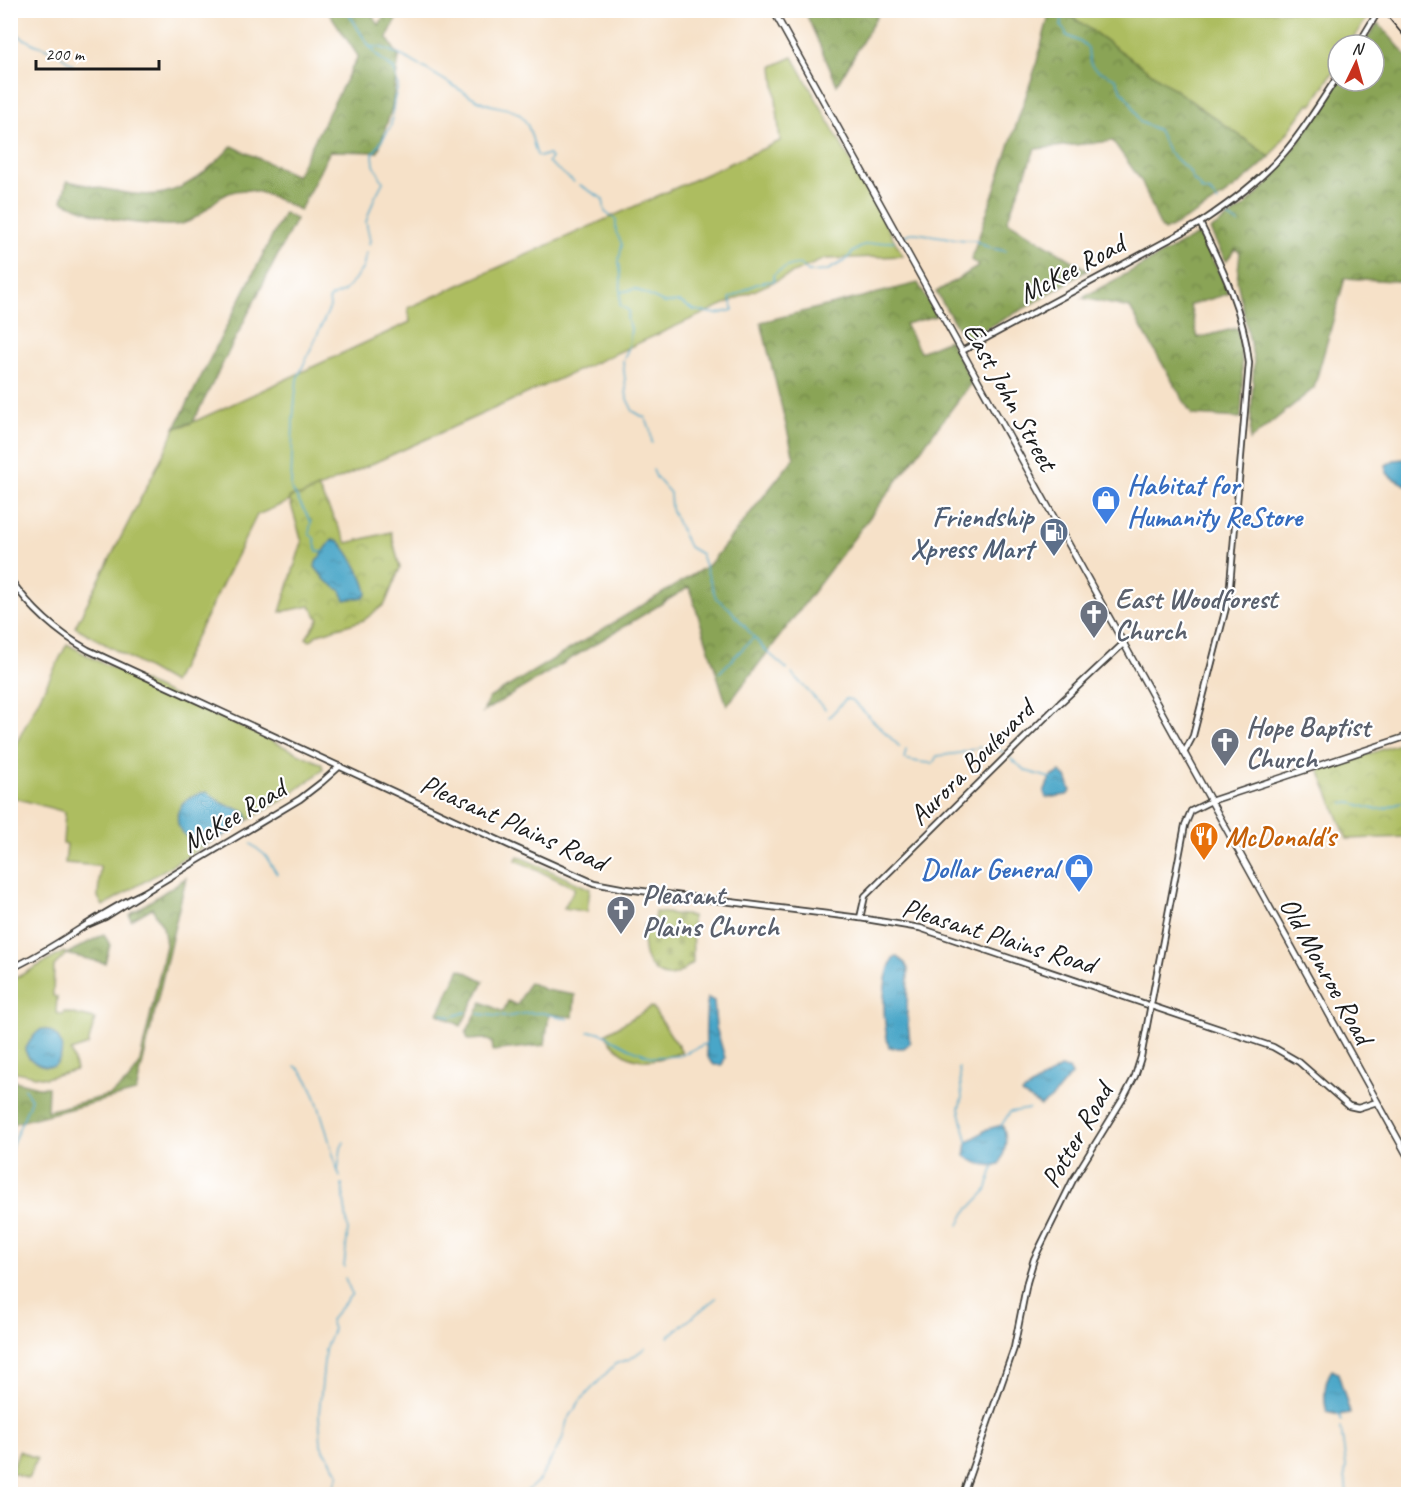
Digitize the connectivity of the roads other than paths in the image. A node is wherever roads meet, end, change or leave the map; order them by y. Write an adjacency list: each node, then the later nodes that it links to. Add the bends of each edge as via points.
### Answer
1 (773, 10): 6 (main road, East John Street)
2 (1379, 10): 3 (street)
3 (1365, 33)
4 (1327, 93): 5 (street, McKee Road, via 1285,153 1257,181)
5 (1200, 223): 6 (street, McKee Road); 10 (street, via 1232,291 1249,363 1229,596 1193,736)
6 (962, 351): 8 (main road, East John Street)
7 (10, 579): 11 (street, Pleasant Plains Road, via 36,612 78,644)
8 (1124, 643): 10 (main road, East John Street); 13 (street, Aurora Boulevard, via 868,894)
9 (1408, 736): 12 (main road)
10 (1184, 753): 12 (main road, East John Street)
11 (340, 766): 13 (street, Pleasant Plains Road, via 594,883); 14 (street, McKee Road, via 300,799 112,913)
12 (1211, 801): 15 (street, Potter Road, via 1187,816); 16 (main road, Old Monroe Road)
13 (860, 918): 15 (street, Pleasant Plains Road, via 903,924 945,936)
14 (10, 969)
15 (1152, 1006): 16 (street, Pleasant Plains Road, via 1273,1047 1299,1062 1352,1107); 18 (street, Potter Road, via 1135,1076 1058,1206 1034,1259 1014,1348)
16 (1377, 1102): 17 (main road, Old Monroe Road)
17 (1408, 1157)
18 (963, 1494)

